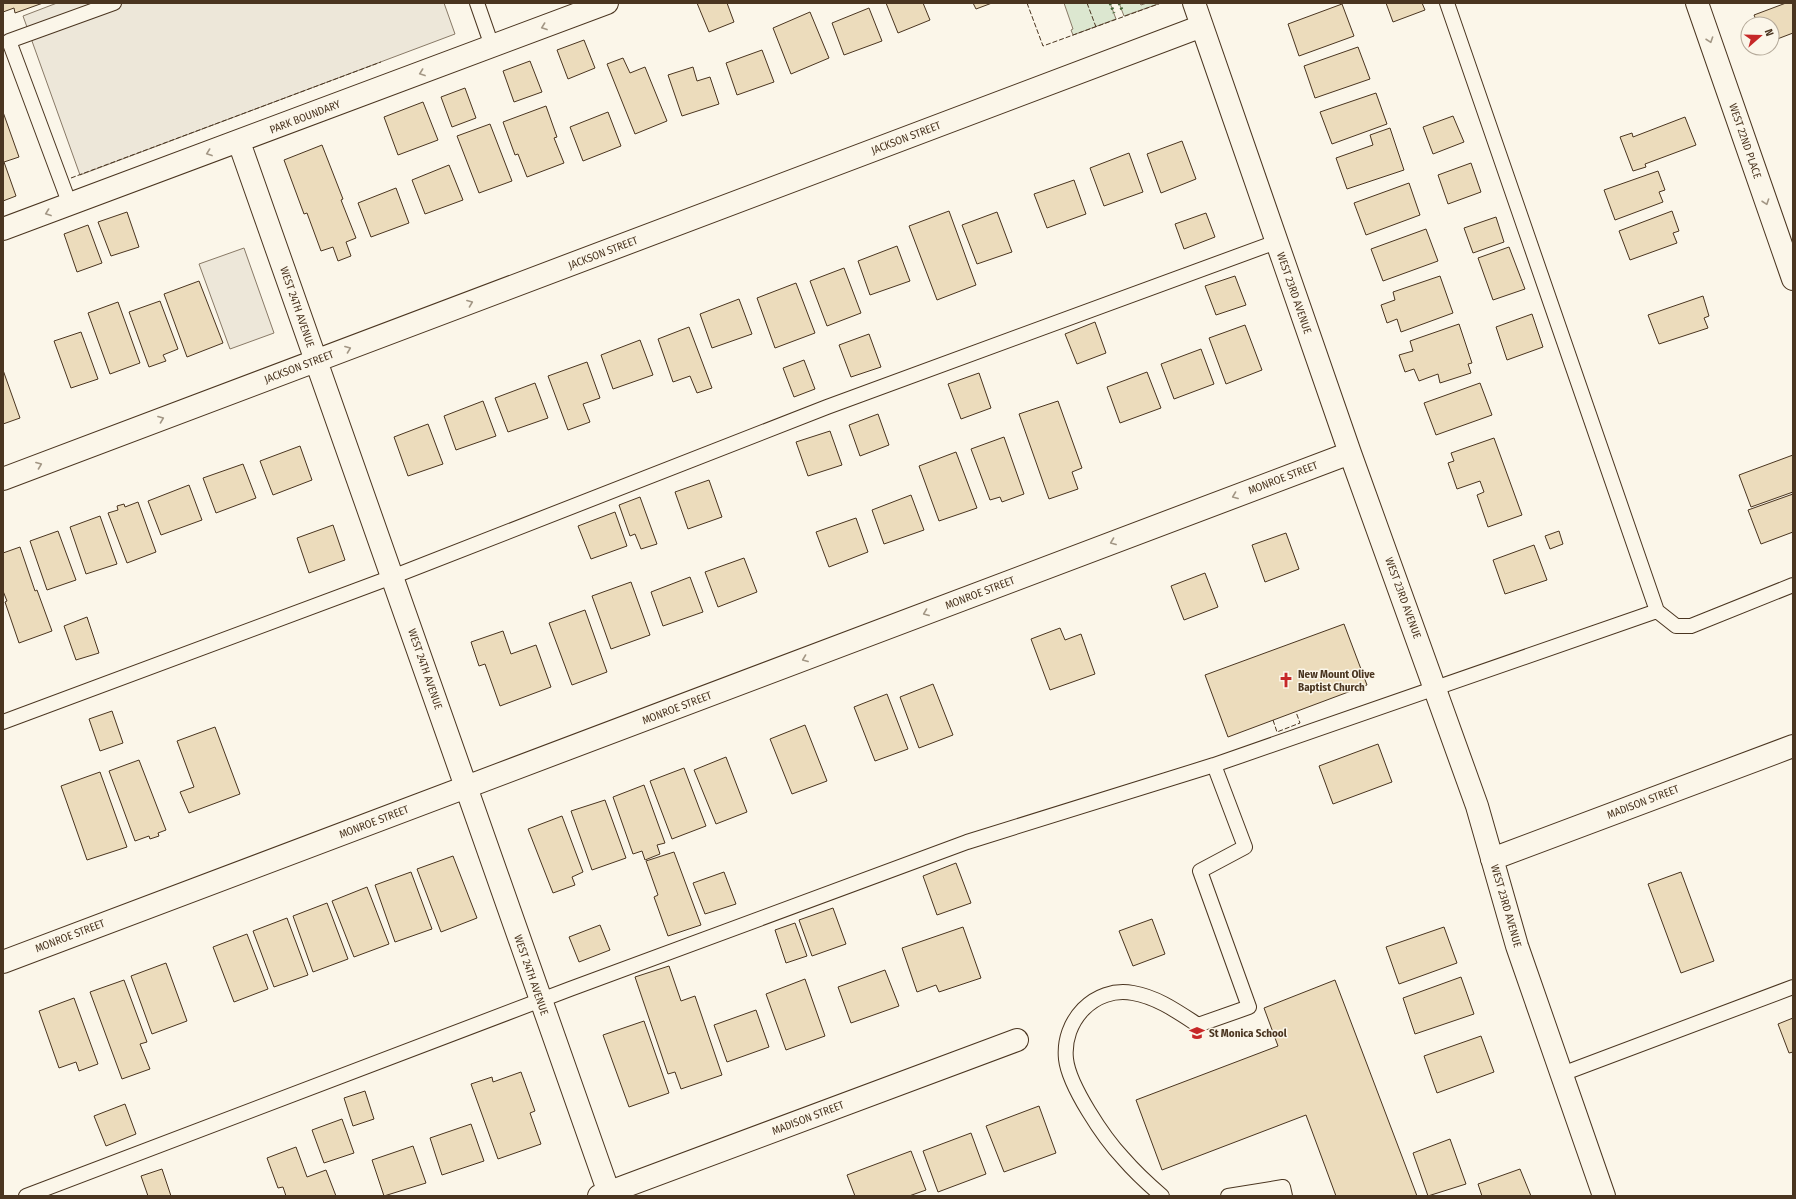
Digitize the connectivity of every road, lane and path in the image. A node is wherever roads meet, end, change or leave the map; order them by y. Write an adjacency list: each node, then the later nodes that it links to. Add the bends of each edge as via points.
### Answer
1 (114, 3): 11 (lane, via 9,41)
2 (477, 3): 9 (lane)
3 (606, 3): 7 (street, PARK BOUNDARY)
4 (1194, 3): 8 (street, WEST 23RD AVENUE)
5 (1447, 3): 20 (lane)
6 (1697, 3): 14 (street, WEST 22ND PLACE, one-way to 14)
7 (572, 9): 9 (street, PARK BOUNDARY, one-way to 9)
8 (1202, 26): 13 (street, WEST 23RD AVENUE); 15 (street, JACKSON STREET, one-way to 8)
9 (492, 46): 10 (street, PARK BOUNDARY, one-way to 10)
10 (239, 142): 11 (street, PARK BOUNDARY, one-way to 11); 15 (street, WEST 24TH AVENUE)
11 (70, 205): 12 (street, PARK BOUNDARY, one-way to 12)
12 (3, 230)
13 (1276, 242): 16 (street, WEST 23RD AVENUE); 18 (lane, via 827,407)
14 (1793, 279)
15 (316, 360): 17 (street, JACKSON STREET, one-way to 15); 18 (street, WEST 24TH AVENUE)
16 (1350, 453): 21 (street, WEST 23RD AVENUE); 25 (street, MONROE STREET, one-way to 25)
17 (3, 479)
18 (392, 577): 22 (lane); 25 (street, WEST 24TH AVENUE)
19 (1793, 585): 20 (lane, via 1691,626 1676,626)
20 (1657, 611): 21 (lane)
21 (1435, 688): 24 (lane); 26 (street, WEST 23RD AVENUE, via 1477,806)
22 (3, 722)
23 (1793, 746): 26 (street, MADISON STREET)
24 (1214, 765): 29 (lane, via 968,842); 34 (lane, via 1245,847 1200,872 1249,1007 1198,1026 1149,997 1132,992 1117,992 1102,996 1078,1013 1070,1027 1067,1043 1066,1059 1070,1072 1087,1107 1122,1157)
25 (466, 787): 27 (street, MONROE STREET); 29 (street, WEST 24TH AVENUE)
26 (1492, 859): 31 (street, WEST 23RD AVENUE, via 1517,946)
27 (3, 962)
28 (1793, 987): 31 (lane)
29 (540, 1000): 32 (street, WEST 24TH AVENUE); 33 (lane)
30 (1017, 1040): 32 (street, MADISON STREET)
31 (1562, 1074): 37 (street, WEST 23RD AVENUE)
32 (606, 1195)
33 (26, 1196)
34 (1162, 1196)
35 (1228, 1196): 36 (lane, via 1283,1187)
36 (1285, 1196)
37 (1604, 1196)

